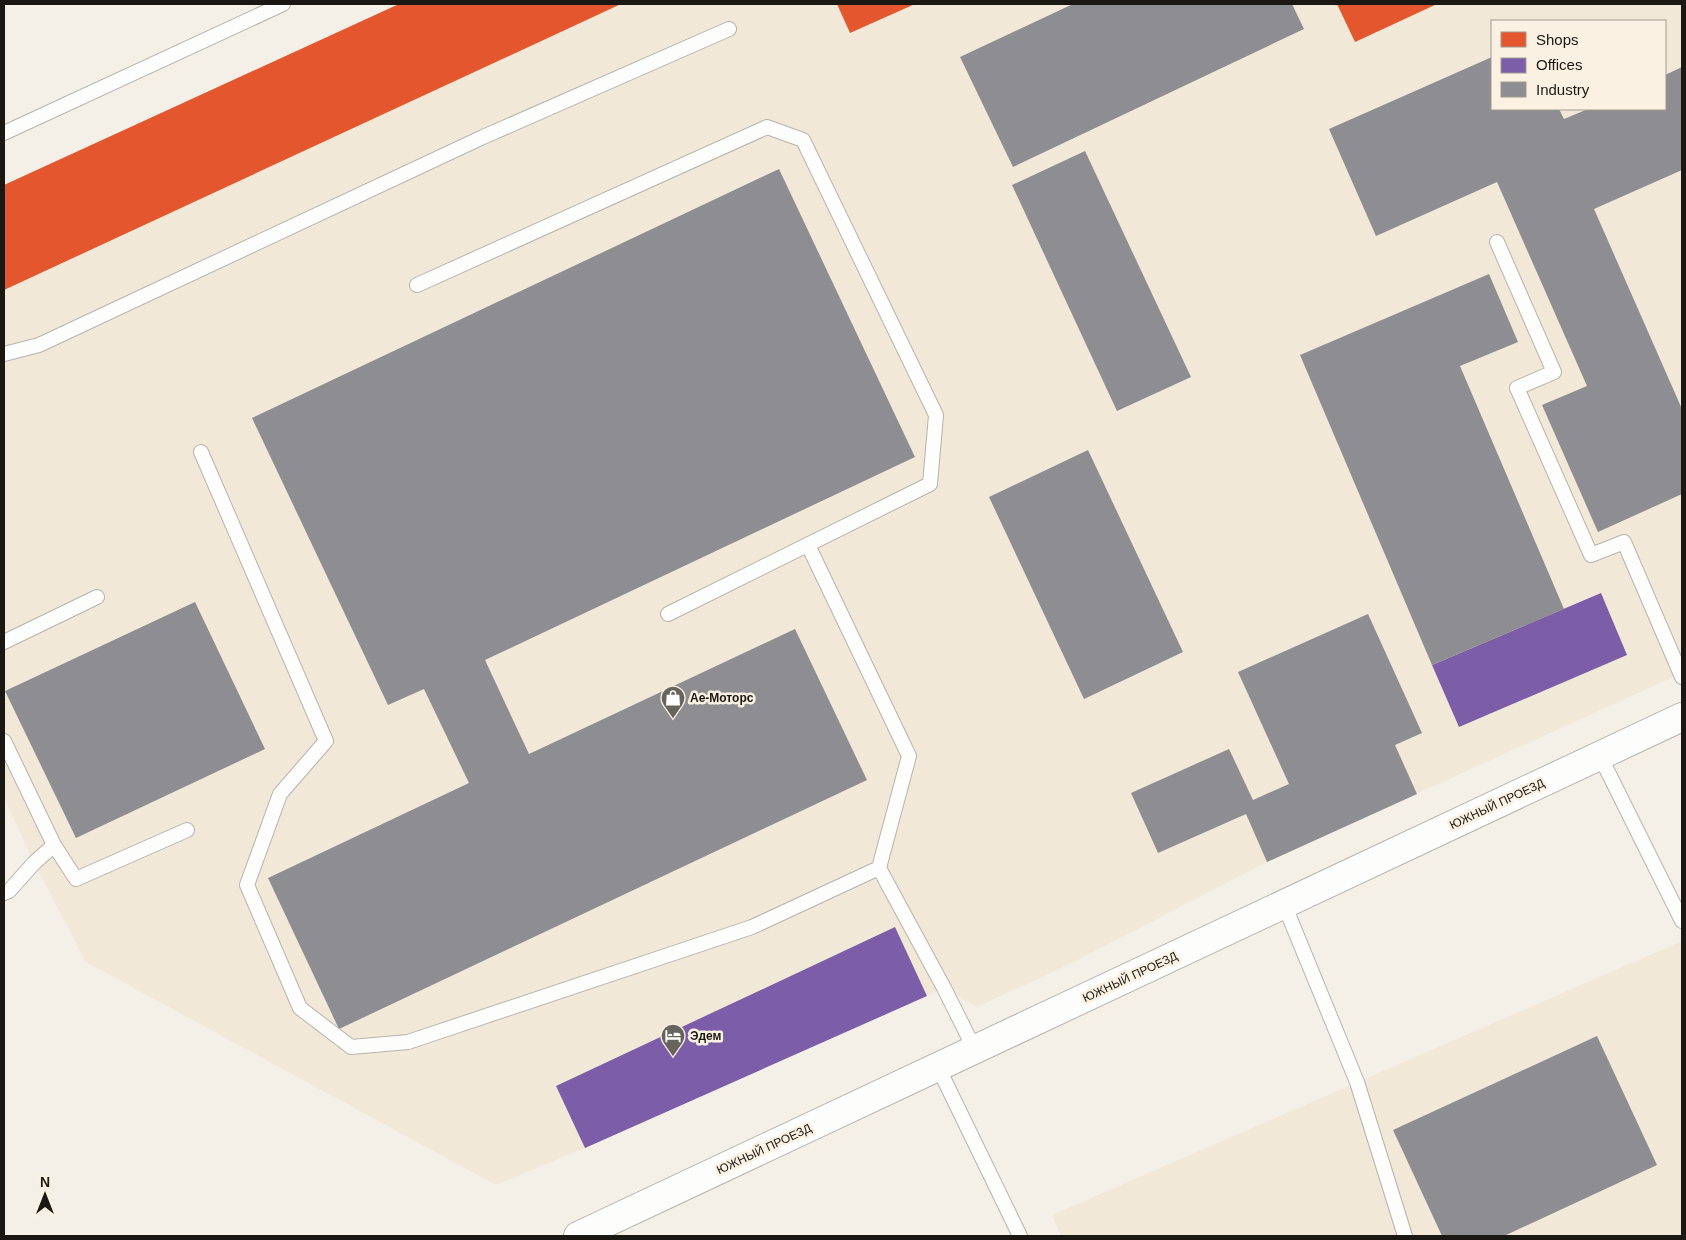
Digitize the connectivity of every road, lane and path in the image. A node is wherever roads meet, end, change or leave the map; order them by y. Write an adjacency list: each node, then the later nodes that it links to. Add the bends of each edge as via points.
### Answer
1 (283, 4): 3 (lane)
2 (729, 28): 6 (lane, via 484,137 39,345)
3 (4, 132)
4 (1497, 242): 12 (lane, via 1554,372 1517,388 1591,555 1624,542)
5 (418, 285): 8 (lane, via 767,127 803,140 936,415 930,484)
6 (4, 354)
7 (201, 452): 18 (lane, via 326,741 280,794 247,886 300,1008 351,1047 408,1042 752,927)
8 (808, 545): 10 (lane); 18 (lane, via 910,756)
9 (97, 597): 11 (lane)
10 (668, 614)
11 (4, 642)
12 (1682, 677)
13 (1682, 717): 15 (street, ЮЖНЫЙ ПРОЕЗД)
14 (4, 741): 17 (lane)
15 (1600, 756): 20 (street, ЮЖНЫЙ ПРОЕЗД); 21 (lane)
16 (187, 830): 17 (lane, via 76,879)
17 (54, 845): 19 (lane)
18 (879, 868): 22 (lane)
19 (4, 894)
20 (1284, 904): 22 (street, ЮЖНЫЙ ПРОЕЗД); 26 (lane, via 1357,1082)
21 (1682, 920)
22 (975, 1050): 23 (street, ЮЖНЫЙ ПРОЕЗД)
23 (938, 1067): 24 (street, ЮЖНЫЙ ПРОЕЗД); 25 (lane)
24 (578, 1236)
25 (1020, 1236)
26 (1406, 1236)

